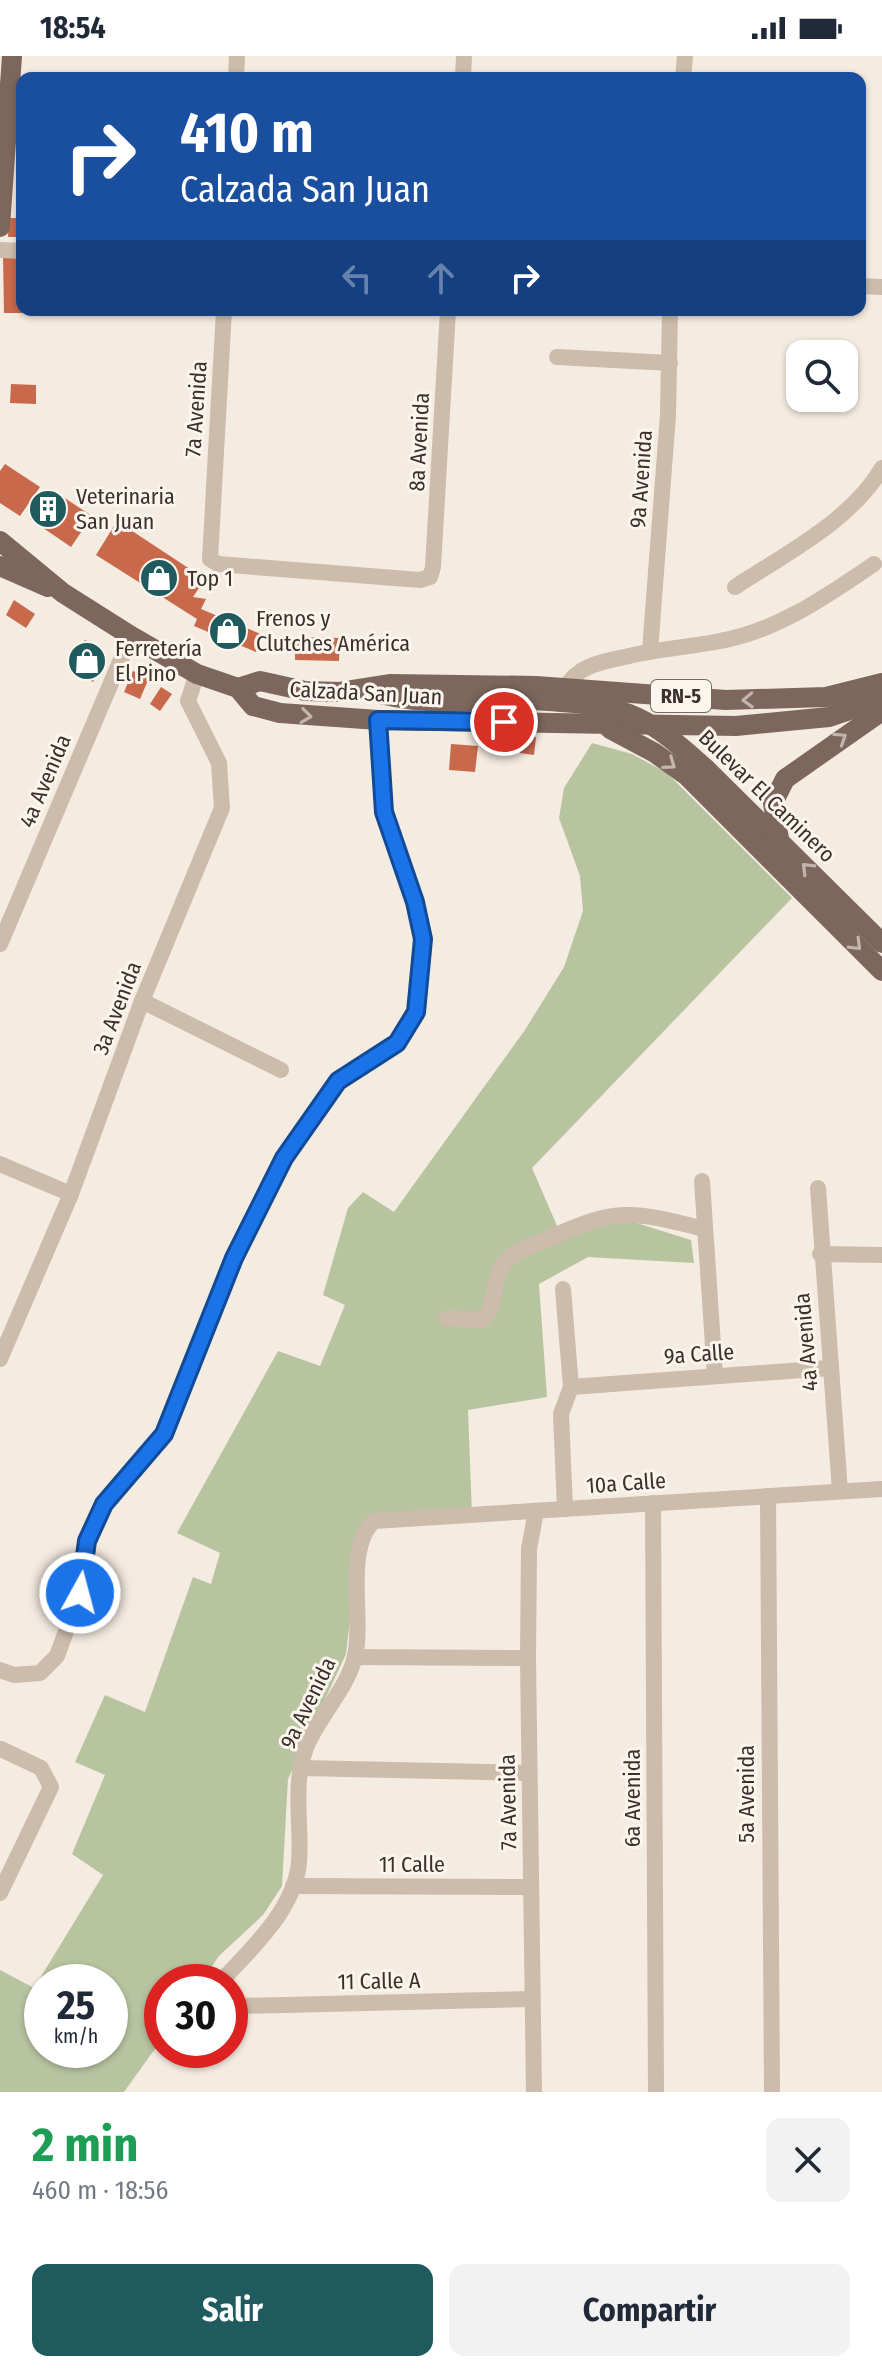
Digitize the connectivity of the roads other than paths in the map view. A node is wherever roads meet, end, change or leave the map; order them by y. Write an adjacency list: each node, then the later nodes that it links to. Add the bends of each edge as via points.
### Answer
1 (12, 56): 2 (main road)
2 (10, 121): 3 (main road)
3 (0, 227)
4 (224, 316): 14 (street, 7a Avenida, via 210,559 218,564)
5 (448, 316): 14 (street, 8a Avenida)
6 (670, 316): 8 (street, 9a Avenida)
7 (557, 357): 8 (street)
8 (670, 363): 18 (street, 9a Avenida)
9 (882, 468): 15 (street, via 837,517)
10 (0, 541): 16 (main road, Calzada San Juan / RN-5)
11 (874, 564): 18 (street, via 816,604 757,631)
12 (0, 566): 13 (main road, Calzada San Juan / RN-5)
13 (10, 577): 16 (main road, Calzada San Juan / RN-5)
14 (430, 577)
15 (735, 587)
16 (63, 593): 17 (main road, Calzada San Juan / RN-5)
17 (131, 636): 19 (main road, Calzada San Juan / RN-5); 31 (street, 4a Avenida)
18 (650, 651): 22 (street, via 584,668)
19 (197, 674): 21 (main road, Calzada San Juan / RN-5); 33 (street, 3a Avenida, via 188,701 219,763 222,808)
20 (882, 683): 22 (main road, Calzada San Juan / RN-5, one-way to 22, via 826,697 726,700)
21 (238, 688): 23 (main road, Calzada San Juan / RN-5, via 260,681 305,691); 26 (main road, Calzada San Juan / RN-5, one-way to 26, via 253,706 280,713)
22 (572, 688): 23 (main road, Calzada San Juan / RN-5, via 391,684); 27 (main road)
23 (367, 689): 29 (main road, Bulevar El Caminero, bridge, via 390,698 592,704 640,716 663,730)
24 (882, 699): 28 (main road, Calzada San Juan / RN-5, via 829,717 736,726)
25 (882, 711): 29 (main road, one-way to 25, via 773,803 785,779)
26 (378, 720): 27 (main road, Calzada San Juan / RN-5); 57 (street, via 384,812 423,939 416,1012 397,1043 338,1081 284,1158 234,1258 164,1434 104,1504 87,1541 80,1593 57,1656 40,1673)
27 (567, 723): 28 (main road, Calzada San Juan / RN-5)
28 (603, 725): 32 (main road, Bulevar El Caminero, one-way to 32, via 687,776)
29 (779, 839): 30 (main road, Bulevar El Caminero, one-way to 29)
30 (882, 943)
31 (0, 944)
32 (882, 971)
33 (142, 1001): 34 (street); 38 (street, 3a Avenida)
34 (281, 1070)
35 (0, 1164): 38 (street)
36 (702, 1181): 39 (street)
37 (818, 1188): 40 (street, 4a Avenida)
38 (71, 1194): 44 (street, 3a Avenida)
39 (705, 1229): 43 (street, via 629,1214 587,1221 508,1259 482,1320); 46 (street)
40 (820, 1254): 41 (street); 45 (street, 4a Avenida)
41 (882, 1255)
42 (563, 1289): 47 (street)
43 (447, 1318)
44 (0, 1359)
45 (830, 1368): 46 (street, 9a Calle); 49 (street, 4a Avenida)
46 (715, 1375): 47 (street, 9a Calle)
47 (571, 1387): 52 (street, via 561,1414)
48 (882, 1489): 49 (street, 10a Calle)
49 (840, 1491): 50 (street, 10a Calle)
50 (768, 1496): 51 (street, 10a Calle); 69 (street, 5a Avenida)
51 (653, 1503): 52 (street, 10a Calle); 68 (street, 6a Avenida)
52 (565, 1509): 53 (street, 10a Calle)
53 (536, 1511): 54 (street, 10a Calle); 56 (street, 7a Avenida, via 529,1549)
54 (374, 1521): 55 (street, 9a Avenida, via 360,1540)
55 (355, 1657): 56 (street); 59 (street, 9a Avenida)
56 (528, 1658): 60 (street, 7a Avenida)
57 (0, 1670)
58 (1, 1749): 63 (street, via 41,1768 51,1787)
59 (301, 1768): 60 (street); 61 (street, 9a Avenida, via 299,1864)
60 (529, 1773): 62 (street, 7a Avenida)
61 (293, 1886): 62 (street, 11 Calle); 64 (street, 9a Avenida, via 273,1924)
62 (531, 1887): 65 (street, 7a Avenida)
63 (0, 1893)
64 (237, 1964)
65 (532, 1999): 66 (street, 11 Calle A); 67 (street, 7a Avenida)
66 (248, 2006)
67 (534, 2092)
68 (656, 2092)
69 (772, 2092)

